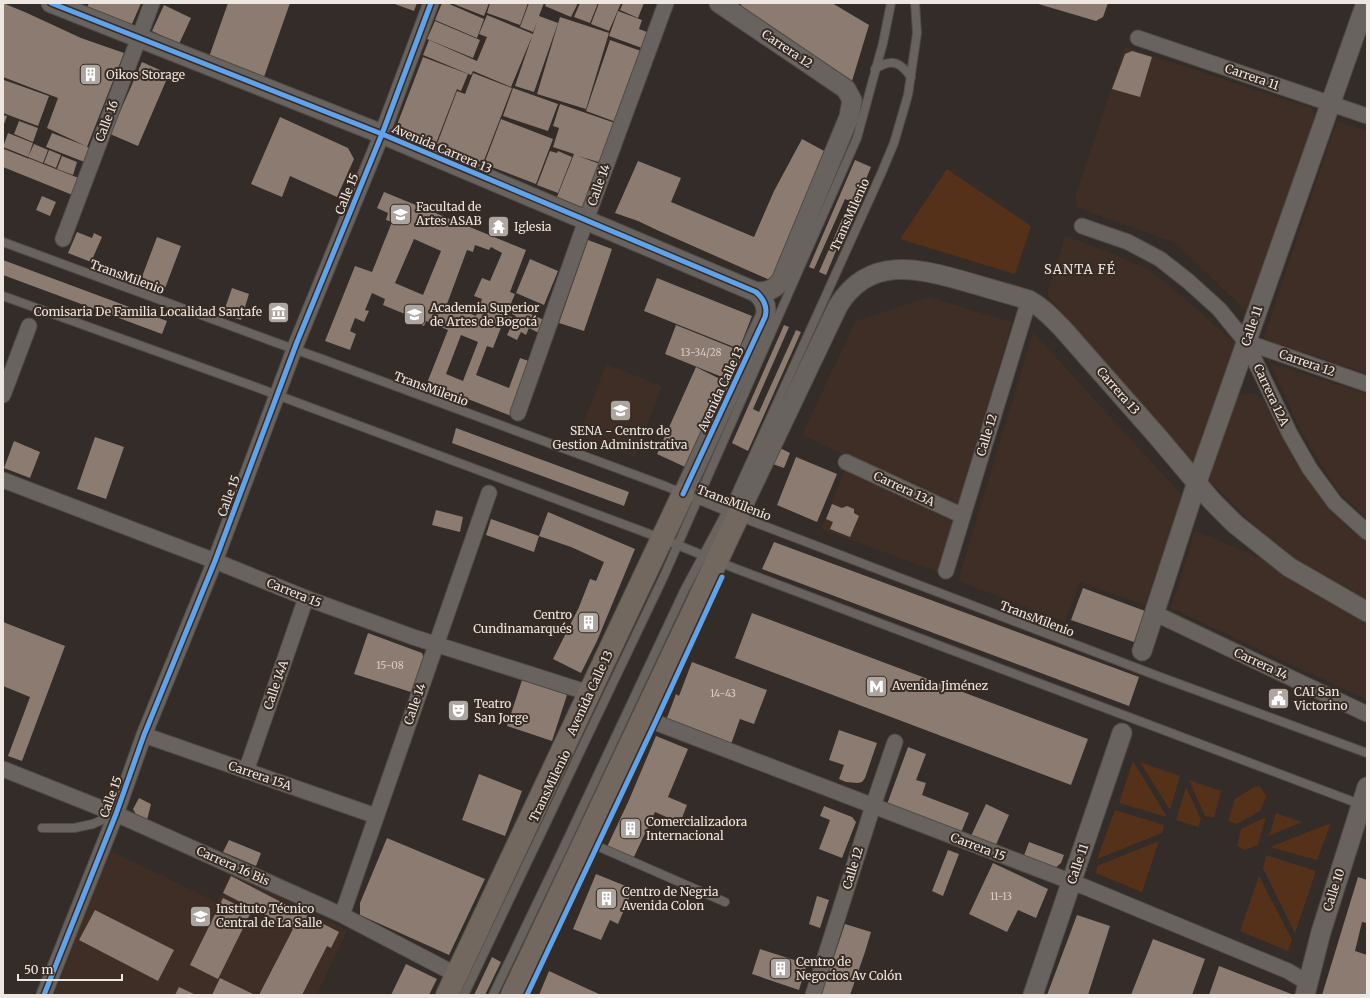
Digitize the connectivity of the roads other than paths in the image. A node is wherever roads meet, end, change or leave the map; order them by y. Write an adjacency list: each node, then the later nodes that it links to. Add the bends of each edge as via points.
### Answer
1 (50, 3): 10 (street, Avenida Carrera 13)
2 (152, 3): 10 (street, Calle 16)
3 (431, 3): 15 (street, Calle 15)
4 (666, 3): 16 (street, Calle 14)
5 (719, 3): 20 (street, Carrera 12, via 846,90 853,103 781,281 771,290)
6 (891, 3): 11 (lane, TransMilenio)
7 (915, 3): 12 (lane, TransMilenio, via 918,33)
8 (1366, 3): 13 (street, Calle 11)
9 (1138, 38): 13 (street, Carrera 11)
10 (138, 39): 15 (street, Avenida Carrera 13); 18 (street, Calle 16)
11 (875, 69): 12 (lane, via 894,62 900,64); 34 (lane, TransMilenio, via 857,138)
12 (911, 77): 35 (lane, TransMilenio, via 894,143)
13 (1330, 104): 14 (street, Carrera 11); 24 (street, Calle 11)
14 (1367, 116)
15 (382, 134): 16 (street, Avenida Carrera 13); 25 (street, Calle 15)
16 (585, 221): 20 (street, Avenida Carrera 13); 29 (street, Calle 14)
17 (1082, 226): 24 (street, Carrera 12A, via 1128,242 1160,259 1188,280 1219,310)
18 (63, 239)
19 (3, 242): 25 (lane, TransMilenio)
20 (756, 292): 34 (street, Avenida Calle 13, via 764,302 765,317 730,384)
21 (3, 296): 28 (lane)
22 (1028, 300): 32 (street, Carrera 13, via 1049,314 1062,328); 35 (street, Carrera 13, via 934,272 904,268 874,274 854,286 838,306); 36 (street, Calle 12)
23 (29, 326): 27 (street)
24 (1246, 342): 26 (street, Carrera 12); 32 (street, Calle 11); 37 (street, Carrera 12A, via 1290,434 1310,469 1335,503)
25 (294, 349): 28 (street, Calle 15); 34 (lane, TransMilenio)
26 (1367, 384)
27 (3, 394)
28 (277, 395): 38 (lane); 40 (street, Calle 15)
29 (518, 413)
30 (846, 462): 36 (street, Carrera 13A)
31 (3, 480): 40 (street, Carrera 15)
32 (1196, 482): 43 (street, Carrera 13, via 1235,524 1278,558 1310,580); 44 (street, Calle 11)
33 (489, 493): 45 (street, Calle 14)
34 (690, 497): 35 (lane, TransMilenio); 38 (main road, Avenida Calle 13)
35 (733, 514): 39 (main road); 53 (lane, TransMilenio)
36 (963, 516): 41 (street, Calle 12)
37 (1367, 532)
38 (671, 541): 39 (lane); 47 (main road, Avenida Calle 13); 65 (lane, TransMilenio, via 664,576)
39 (710, 558): 49 (main road); 56 (lane); 69 (lane, via 665,631)
40 (215, 561): 42 (street, Carrera 15); 51 (street, Calle 15)
41 (946, 571)
42 (306, 598): 45 (street, Carrera 15); 55 (street, Calle 14A)
43 (1367, 612)
44 (1154, 613): 46 (street, Calle 11); 48 (street, Carrera 14)
45 (436, 646): 47 (street, Carrera 15); 59 (street, Calle 14)
46 (1142, 651)
47 (589, 693): 65 (main road, Avenida Calle 13)
48 (1367, 714)
49 (644, 718): 57 (street, Carrera 15); 61 (main road)
50 (1122, 733): 62 (street, Calle 11)
51 (144, 735): 55 (street, Carrera 15A); 58 (street, Calle 15)
52 (895, 742): 57 (street, Calle 12)
53 (1367, 753)
54 (3, 769): 58 (street, Carrera 16 Bis)
55 (246, 771): 59 (street, Carrera 15A)
56 (1365, 799): 66 (street, Calle 10, via 1321,932)
57 (873, 806): 62 (street, Carrera 15); 71 (street, Calle 12)
58 (116, 814): 60 (lane, via 93,824 74,828); 64 (street, Carrera 16 Bis); 67 (street, Calle 15)
59 (376, 816): 64 (street, Calle 14)
60 (42, 828)
61 (586, 840): 63 (lane); 70 (main road)
62 (1072, 882): 66 (street, Carrera 15, via 1288,971); 72 (street, Calle 11)
63 (725, 902)
64 (342, 915): 65 (street, Carrera 16 Bis)
65 (461, 985): 68 (main road, Avenida Calle 13)
66 (1306, 989)
67 (44, 995)
68 (447, 995)
69 (493, 995)
70 (512, 995)
71 (813, 995)
72 (1033, 995)

